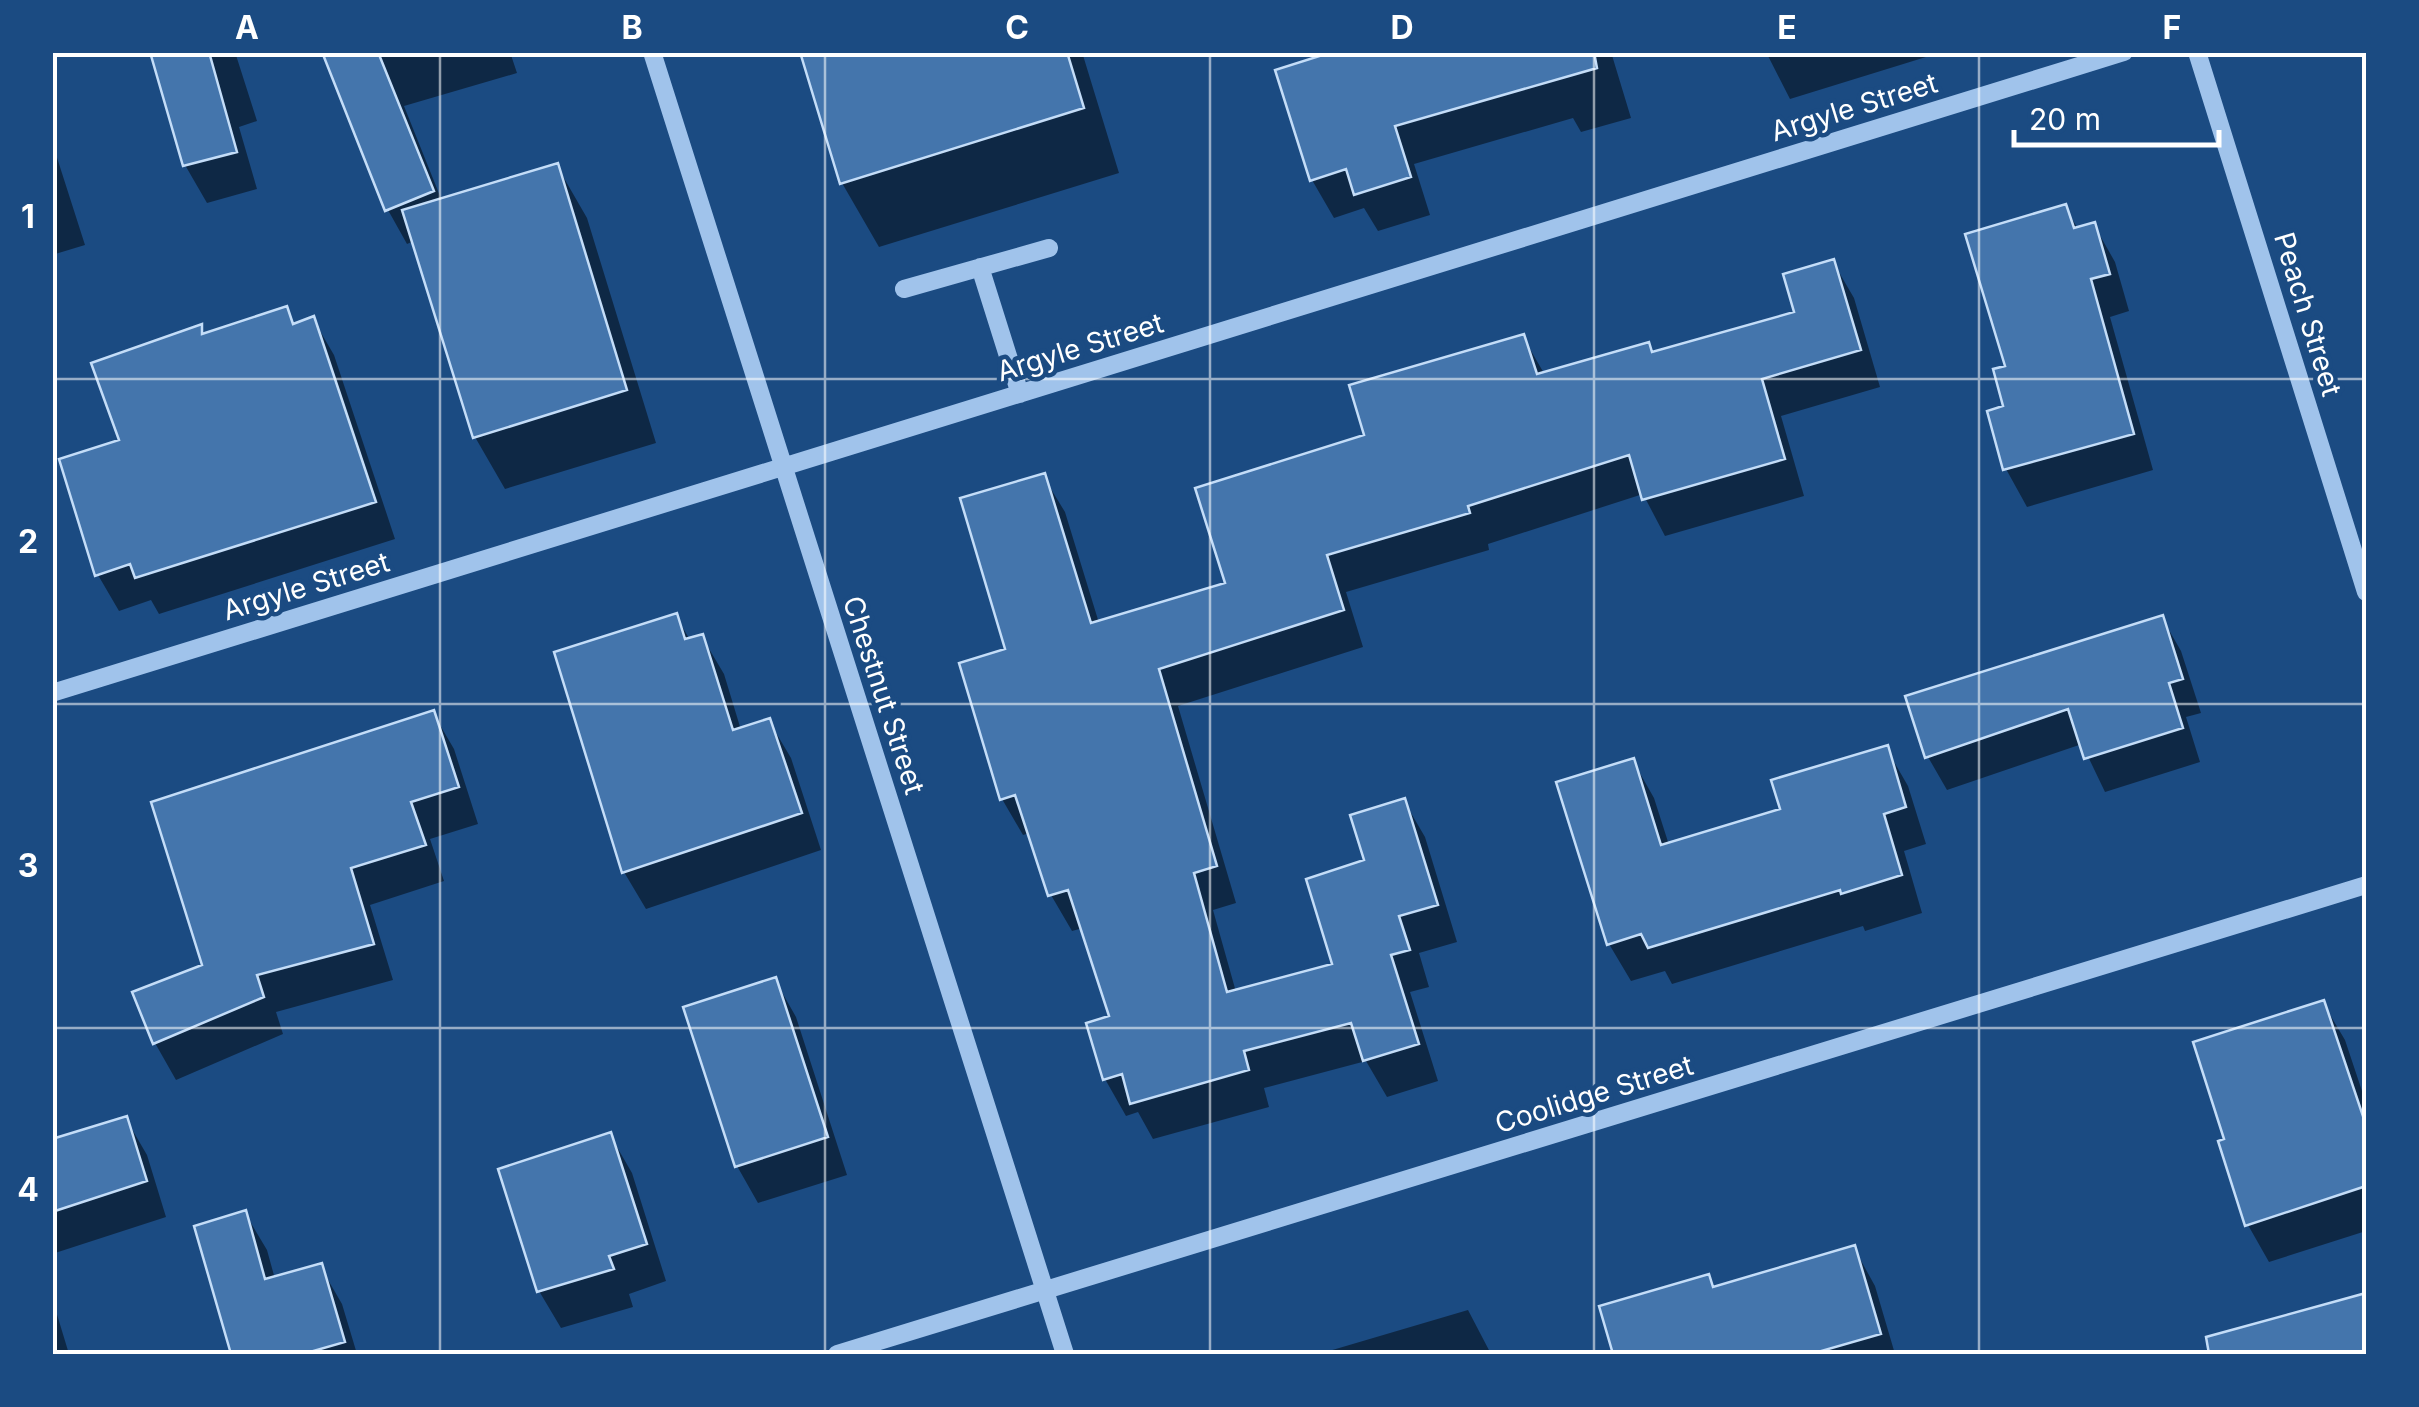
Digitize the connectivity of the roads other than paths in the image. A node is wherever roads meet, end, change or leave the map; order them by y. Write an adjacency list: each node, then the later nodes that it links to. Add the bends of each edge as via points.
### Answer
1 (652, 52): 8 (street, Chestnut Street)
2 (2124, 52): 7 (street, Argyle Street)
3 (2197, 52): 9 (street, Peach Street)
4 (1049, 248): 5 (street)
5 (980, 268): 6 (street); 7 (street)
6 (904, 289)
7 (1020, 394): 8 (street, Argyle Street)
8 (783, 467): 10 (street, Argyle Street); 12 (street, Chestnut Street)
9 (2366, 592)
10 (52, 693)
11 (2366, 886): 12 (street, Coolidge Street)
12 (1045, 1291): 13 (street, Coolidge Street); 14 (street, Chestnut Street)
13 (837, 1354)
14 (1065, 1354)

